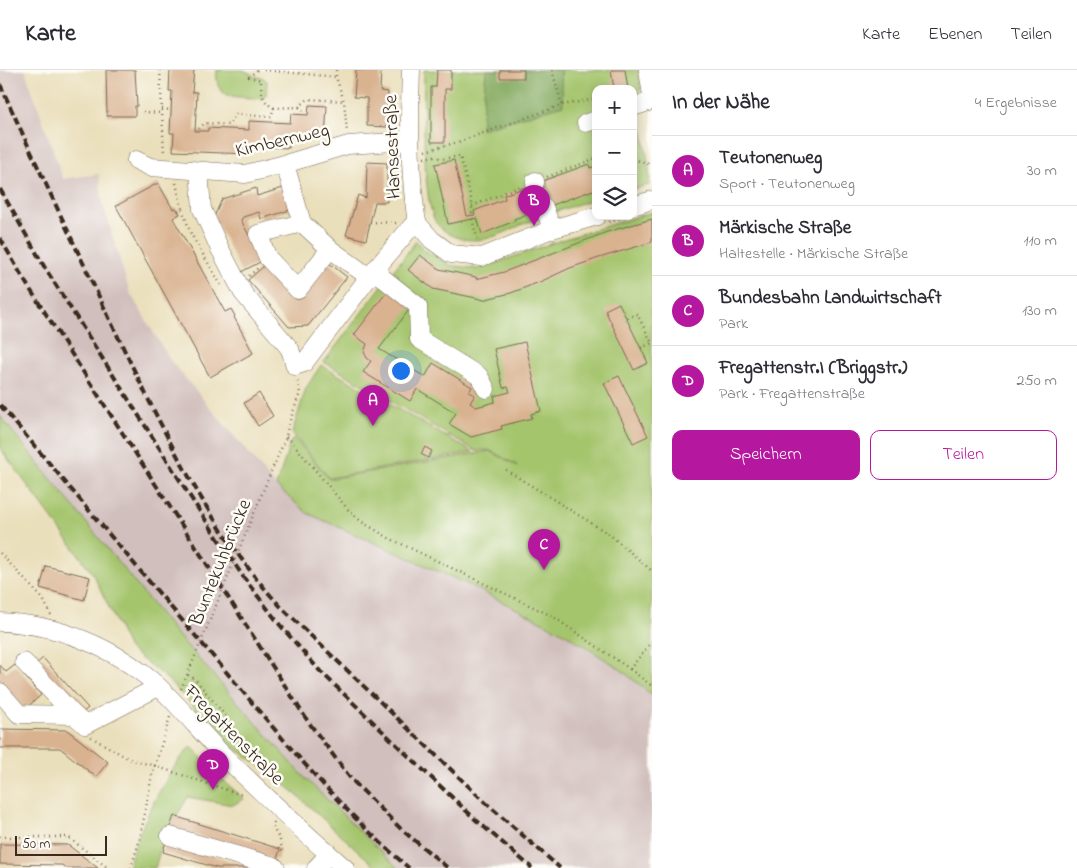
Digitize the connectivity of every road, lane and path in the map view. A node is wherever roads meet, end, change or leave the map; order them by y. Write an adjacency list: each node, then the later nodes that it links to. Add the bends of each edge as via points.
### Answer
1 (160, 70): 18 (path)
2 (257, 70): 16 (path, via 249,78 261,80 261,95)
3 (264, 70): 8 (path)
4 (336, 70): 8 (path)
5 (411, 70): 25 (street, Hansestraße)
6 (552, 70): 13 (path)
7 (648, 70): 9 (street)
8 (336, 76): 11 (path)
9 (652, 96)
10 (592, 100): 13 (path)
11 (344, 101): 15 (path, via 308,99); 24 (path)
12 (652, 101): 14 (street)
13 (562, 105): 25 (path, via 458,142)
14 (637, 106)
15 (299, 107): 16 (path); 20 (path)
16 (274, 108): 21 (path, via 270,119 236,114)
17 (171, 110): 18 (path)
18 (162, 111): 19 (path); 30 (path)
19 (144, 112)
20 (306, 113)
21 (229, 124): 22 (path); 23 (path, via 205,123)
22 (228, 129)
23 (198, 130)
24 (348, 146): 25 (street, Kimbernweg); 28 (street, Kimbernweg)
25 (410, 152): 41 (street, Hansestraße); 44 (path, via 442,159 460,156)
26 (136, 160): 30 (street, Kimbernweg, via 150,167)
27 (637, 160): 29 (path)
28 (285, 164): 31 (street, Kimbernweg, via 245,174); 39 (street)
29 (652, 165)
30 (170, 169): 31 (street, Kimbernweg); 35 (path)
31 (199, 171): 50 (street, via 202,209 219,247 243,293 290,349)
32 (652, 200): 33 (street)
33 (637, 205)
34 (544, 207): 42 (street)
35 (182, 209): 36 (path); 46 (path, via 191,234)
36 (178, 211)
37 (592, 217): 42 (street)
38 (370, 222): 40 (path)
39 (302, 223): 43 (street); 43 (street, via 258,234 268,258 298,290)
40 (398, 223)
41 (417, 223): 44 (street, via 451,254); 45 (street)
42 (552, 229): 44 (street)
43 (330, 249): 45 (street)
44 (482, 257)
45 (372, 274): 50 (street, via 304,363); 51 (street, via 418,306 419,339 479,376)
46 (222, 287)
47 (627, 318): 48 (path, via 637,314)
48 (652, 343): 49 (path)
49 (641, 348)
50 (295, 366): 52 (path, Buntekuhbrücke, via 300,393)
51 (486, 389)
52 (286, 437): 60 (path, via 362,522 552,616); 61 (path, Buntekuhbrücke, bridge)
53 (506, 470): 55 (path, via 609,534)
54 (0, 553): 57 (path, via 43,599)
55 (652, 571)
56 (0, 622): 57 (street, Fregattenstraße)
57 (59, 630): 62 (street, Fregattenstraße, via 119,657)
58 (652, 641): 60 (path)
59 (24, 662): 68 (street)
60 (630, 668): 63 (path)
61 (188, 675): 64 (path, Buntekuhbrücke); 67 (path, via 195,679 233,725 228,732)
62 (158, 686): 66 (street, Fregattenstraße); 68 (street, via 85,725)
63 (652, 686)
64 (181, 690): 66 (path); 66 (path, Buntekuhbrücke, via 180,695 186,701)
65 (0, 692): 68 (street, via 19,714)
66 (182, 701): 70 (path, via 168,719); 72 (street, Fregattenstraße, via 222,753)
67 (202, 710)
68 (74, 715)
69 (87, 734): 70 (path, via 128,759)
70 (155, 766): 71 (path); 78 (path)
71 (249, 797)
72 (277, 807): 75 (street, Fregattenstraße); 76 (path, via 272,828 280,840)
73 (170, 836): 76 (street, via 274,866)
74 (0, 837): 77 (path, via 68,837)
75 (329, 854): 79 (street); 80 (street, Fregattenstraße)
76 (280, 864)
77 (108, 868)
78 (131, 868)
79 (316, 868)
80 (346, 868)

